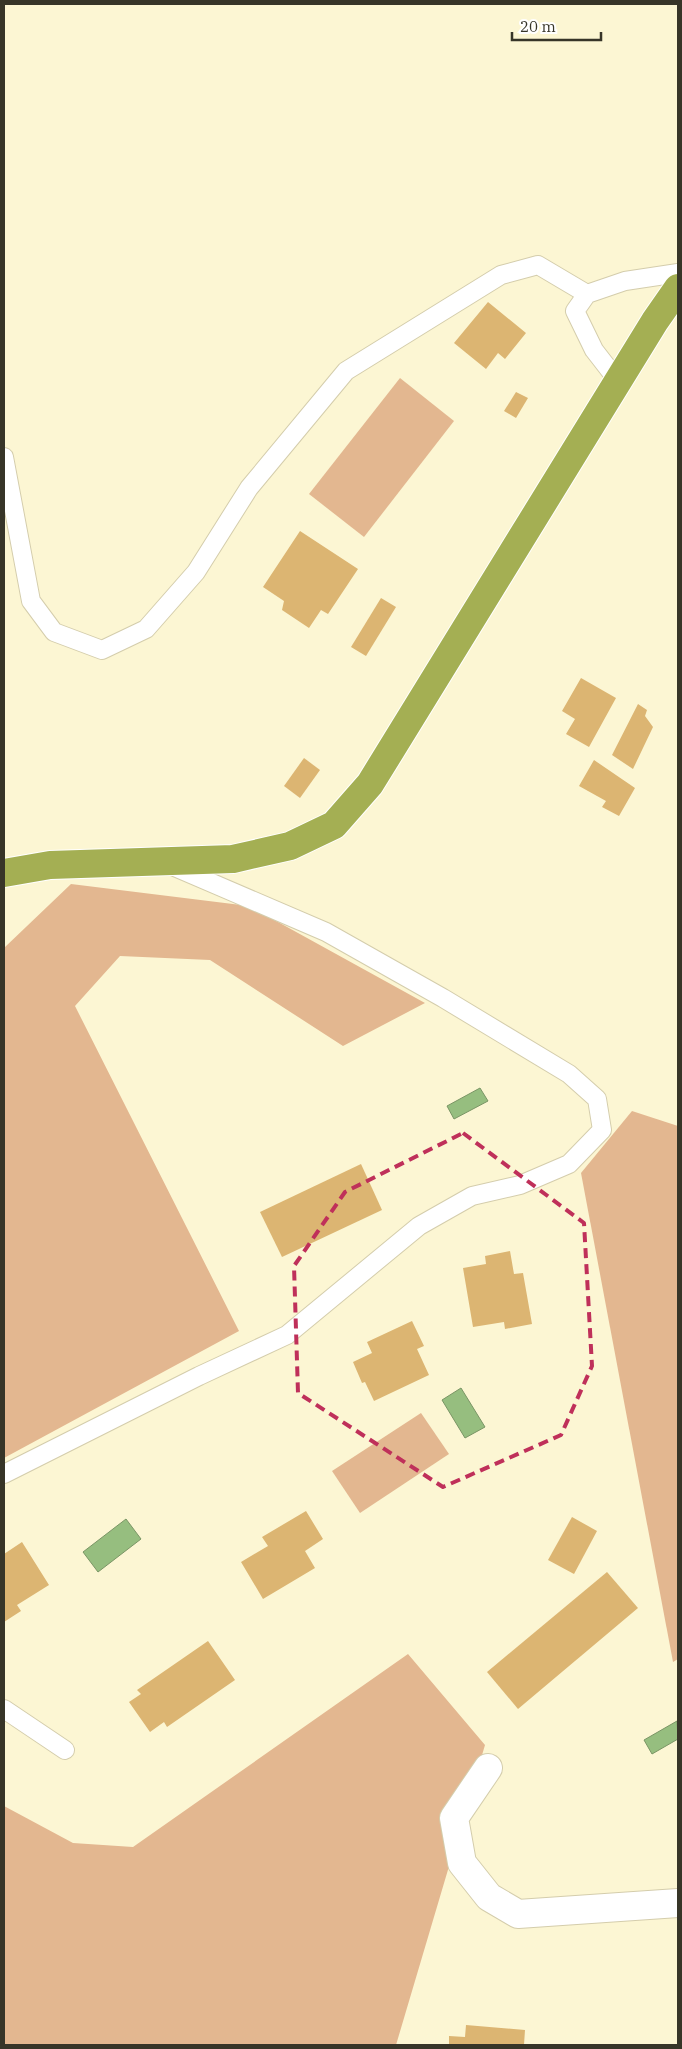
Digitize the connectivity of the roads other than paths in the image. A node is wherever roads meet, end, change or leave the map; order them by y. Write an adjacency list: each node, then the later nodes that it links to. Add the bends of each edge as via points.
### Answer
1 (678, 273): 3 (lane, via 625,281)
2 (678, 288): 4 (highway)
3 (587, 294): 4 (lane, via 575,311 594,350); 5 (lane, via 538,265 501,275 346,371 249,488 190,580 146,629 102,650 54,632 31,602)
4 (618, 381): 6 (highway, via 370,784 334,825 290,846 233,859)
5 (4, 457)
6 (160, 861): 7 (highway, via 50,865); 8 (lane, via 326,932 561,1069 597,1098 602,1130 569,1164 520,1185 472,1196 419,1226 287,1335)
7 (4, 872)
8 (4, 1474)
9 (4, 1709): 10 (lane)
10 (65, 1750)
11 (488, 1768): 12 (street, via 454,1818 462,1863 488,1897 518,1914)
12 (678, 1902)

